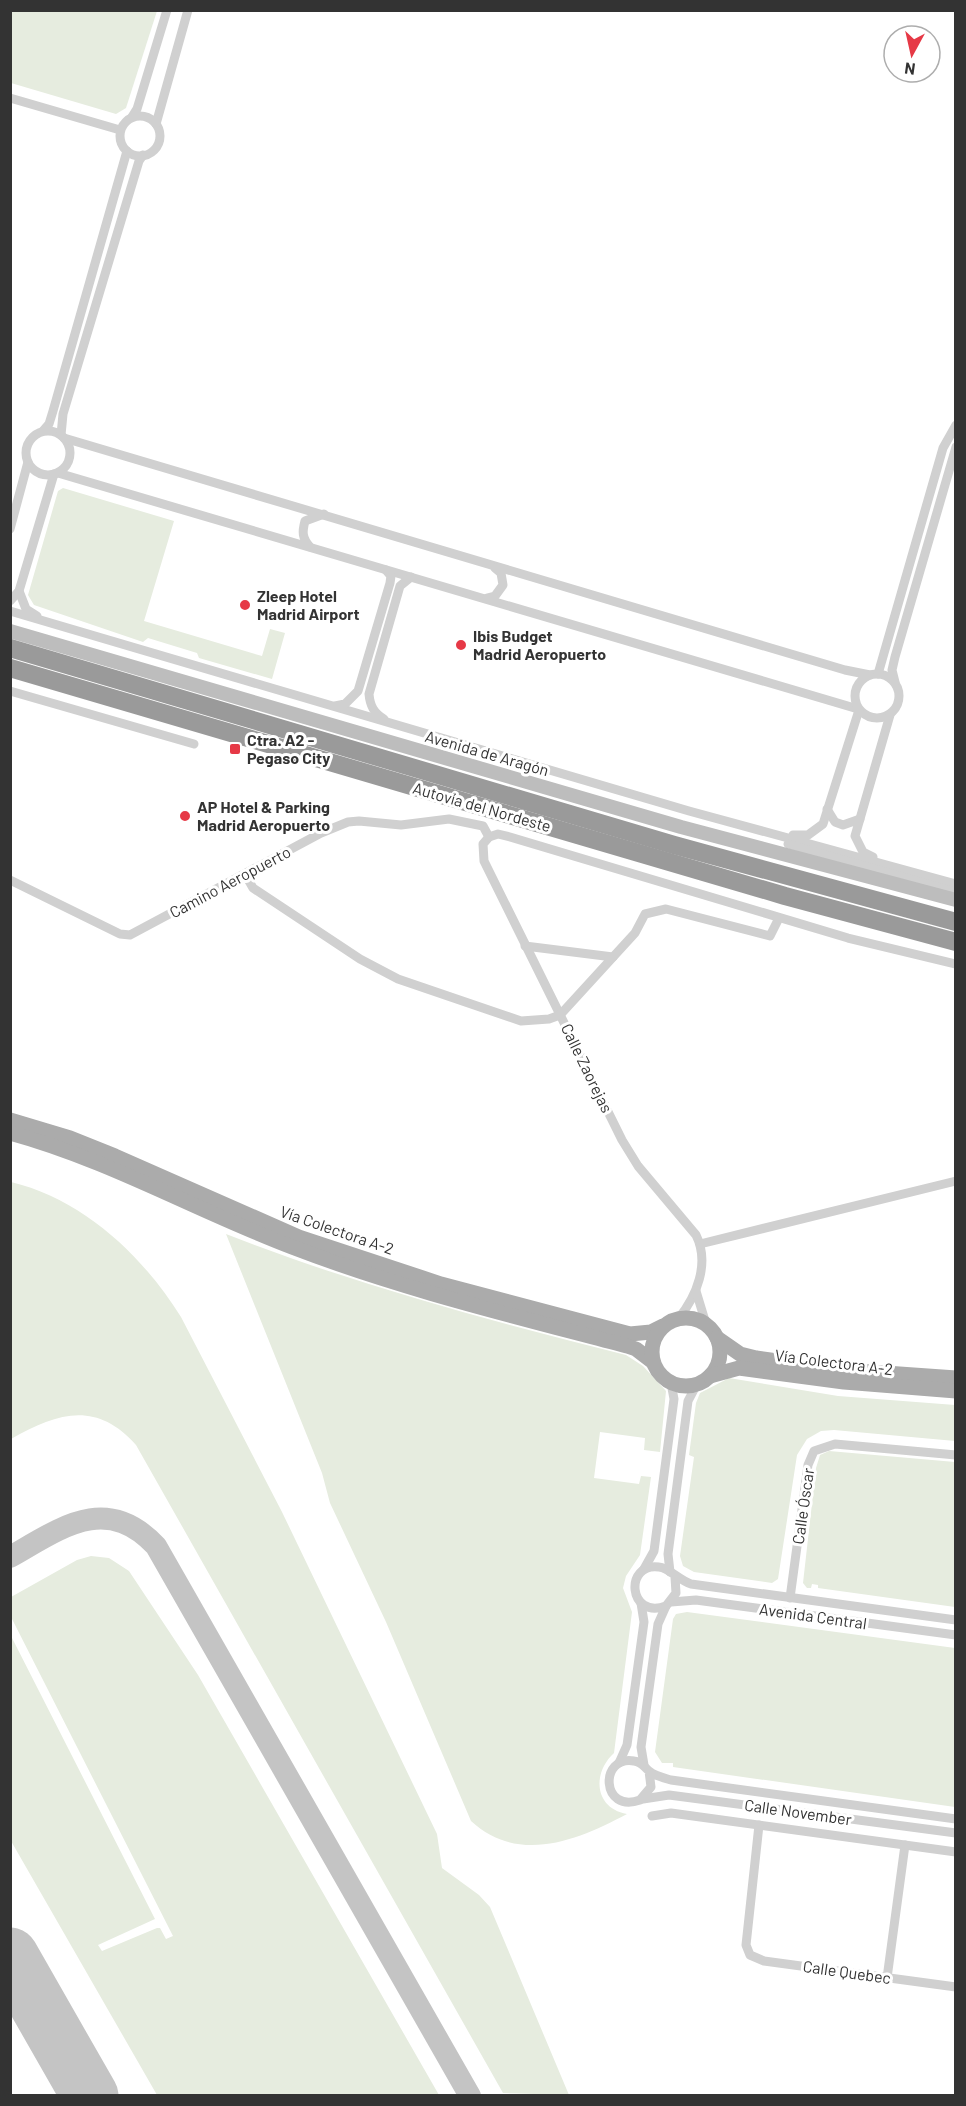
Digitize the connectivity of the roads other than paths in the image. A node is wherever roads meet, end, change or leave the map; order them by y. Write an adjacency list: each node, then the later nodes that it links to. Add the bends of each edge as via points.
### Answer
1 (166, 10): 4 (street)
2 (188, 10): 5 (street)
3 (10, 98): 6 (street)
4 (132, 117): 5 (street, via 145,117); 6 (street)
5 (156, 124): 8 (street, via 158,143)
6 (120, 130): 7 (street)
7 (127, 151): 8 (street); 10 (street, via 53,411)
8 (143, 155): 11 (street, via 63,414)
9 (956, 425): 30 (street, via 943,448)
10 (43, 431): 11 (street); 13 (street, via 28,443)
11 (62, 436): 14 (street, via 70,457); 15 (street)
12 (956, 447): 31 (street, via 894,664)
13 (28, 462): 14 (street, via 39,473); 16 (street)
14 (56, 473): 17 (street); 21 (street)
15 (326, 514): 17 (street, via 305,521 302,531); 18 (street)
16 (10, 529)
17 (310, 547): 19 (street)
18 (493, 566): 22 (street, via 501,573 503,585 495,596); 30 (street, via 845,670)
19 (386, 570): 20 (street); 34 (street, via 391,576 390,583 358,691 345,704)
20 (411, 577): 22 (street); 37 (street, via 400,586 369,694 376,715)
21 (19, 591): 23 (street); 25 (street, via 26,609)
22 (487, 598): 35 (street)
23 (10, 601)
24 (10, 611): 25 (street)
25 (46, 622): 34 (street)
26 (10, 631): 49 (street, Avenida de Aragón, via 681,827)
27 (10, 648): 51 (highway, Autovía del Nordeste, via 674,845)
28 (10, 668): 33 (highway, Autovía del Nordeste)
29 (10, 673): 33 (highway)
30 (874, 674): 31 (street); 35 (street, via 856,689)
31 (894, 682): 36 (street, via 899,699)
32 (10, 691): 38 (street)
33 (109, 697): 52 (highway, Autovía del Nordeste, via 785,896)
34 (334, 706): 37 (street)
35 (858, 709): 36 (street, via 870,718); 39 (street)
36 (890, 715): 41 (street)
37 (391, 723): 40 (street)
38 (194, 744)
39 (827, 809): 41 (street, via 843,825); 42 (street, via 823,824 808,835)
40 (688, 811): 42 (street); 48 (street)
41 (860, 819): 44 (street, via 855,836 863,852)
42 (748, 827): 44 (street)
43 (489, 837): 45 (street, Camino Aeropuerto, via 483,826 449,819 401,825 348,822); 50 (street, via 510,837); 53 (street, Calle Zaorejas, via 483,844 484,861)
44 (888, 865): 47 (street)
45 (245, 874): 46 (street, Camino Aeropuerto, via 130,935 120,934); 56 (street, via 253,888 360,959 398,979 521,1021 549,1020)
46 (10, 880)
47 (956, 884)
48 (956, 892)
49 (956, 900)
50 (779, 918): 54 (street, via 770,936 666,909 652,911 645,914 635,933); 55 (street)
51 (956, 922)
52 (956, 942)
53 (525, 946): 54 (street); 56 (street, Calle Zaorejas)
54 (613, 957): 56 (street)
55 (956, 964)
56 (560, 1015): 60 (street, Calle Zaorejas, via 630,1153)
57 (10, 1120): 64 (main road, Vía Colectora A-2, via 115,1156 299,1237 441,1284 630,1334 651,1332)
58 (10, 1133): 66 (main road, Vía Colectora A-2, via 110,1167 295,1248 437,1296 627,1346)
59 (956, 1181): 60 (street)
60 (700, 1244): 61 (street)
61 (696, 1291): 62 (street); 63 (street)
62 (678, 1319): 63 (main road); 64 (main road)
63 (706, 1324): 65 (main road)
64 (663, 1326): 66 (main road, via 652,1343)
65 (717, 1338): 67 (main road, Vía Colectora A-2, via 740,1354 756,1358 843,1370); 68 (main road, via 720,1354)
66 (653, 1362): 69 (main road)
67 (956, 1378)
68 (703, 1380): 69 (main road, via 680,1386); 70 (main road, Vía Colectora A-2, via 739,1368); 73 (street, via 688,1401 668,1554)
69 (671, 1383): 72 (street, via 674,1399 655,1546)
70 (956, 1391)
71 (956, 1455): 74 (street, Calle Óscar, via 835,1444 814,1451 808,1465)
72 (644, 1569): 73 (street, via 657,1566); 75 (street, via 634,1585)
73 (672, 1574): 74 (street, Avenida Central, via 691,1584); 76 (street, via 676,1593)
74 (790, 1598): 77 (street, Avenida Central)
75 (641, 1603): 76 (street, via 653,1609); 79 (street, via 644,1622 627,1745)
76 (669, 1604): 78 (street, Avenida Central, via 696,1600); 80 (street, via 658,1624 641,1747)
77 (956, 1620)
78 (956, 1635)
79 (619, 1763): 80 (street, via 632,1760); 81 (street, via 610,1775 614,1795 626,1803)
80 (646, 1768): 81 (street, via 651,1787); 83 (street, Calle November, via 672,1780)
81 (640, 1800): 85 (street, Calle November, via 669,1795)
82 (652, 1816): 84 (street, Calle November, via 671,1813)
83 (956, 1819)
84 (759, 1825): 86 (street, Calle November); 88 (street, Calle Quebec, via 746,1945 750,1954 764,1961)
85 (956, 1833)
86 (905, 1845): 87 (street, Calle November); 88 (street)
87 (956, 1852)
88 (887, 1978): 89 (street, Calle Quebec)
89 (956, 1988)

